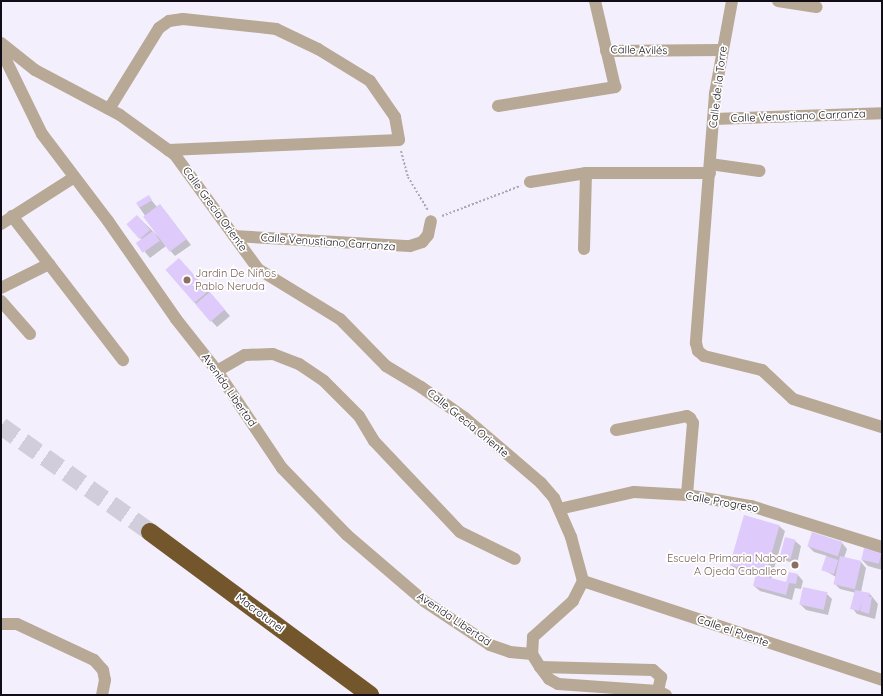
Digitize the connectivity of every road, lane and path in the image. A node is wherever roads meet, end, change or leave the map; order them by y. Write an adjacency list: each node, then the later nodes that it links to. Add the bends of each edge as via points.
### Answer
1 (595, 1): 8 (street, Calle Avilés)
2 (732, 1): 7 (street, Calle de la Torre)
3 (778, 1): 4 (street)
4 (817, 7)
5 (1, 44): 10 (street, Calle Grecia Oriente, via 35,70)
6 (1, 50): 18 (street, Avenida Libertad, via 42,134)
7 (721, 50): 8 (street, Calle Avilés); 12 (street, Calle de la Torre)
8 (606, 51): 9 (street, via 615,87)
9 (498, 106)
10 (109, 109): 13 (street, via 159,28 169,21 183,19 276,29 318,48 370,81 395,117); 14 (street, Calle Grecia Oriente)
11 (882, 112): 12 (street, Calle Venustiano Carranza)
12 (714, 119): 15 (street, Calle de la Torre)
13 (399, 140): 14 (street); 21 (path, via 408,177 426,204)
14 (168, 150): 23 (street, Calle Grecia Oriente, via 175,155)
15 (710, 169): 16 (street); 17 (street); 31 (street, Calle de la Torre, via 696,342 698,351 704,356 762,370 793,399)
16 (760, 171)
17 (586, 173): 19 (street); 24 (street)
18 (74, 178): 20 (street); 30 (street, Avenida Libertad)
19 (530, 182): 21 (path)
20 (12, 216): 22 (street); 25 (street)
21 (431, 221): 23 (street, Calle Venustiano Carranza, via 428,235 422,242 410,246)
22 (1, 224)
23 (234, 236): 34 (street, Calle Grecia Oriente, via 258,270 340,319 386,366 422,387 465,418 541,483 554,498)
24 (584, 249)
25 (49, 264): 26 (street); 29 (street)
26 (1, 288)
27 (1, 301): 28 (street)
28 (30, 334)
29 (123, 360)
30 (217, 371): 37 (street, via 245,355 273,354 299,364 324,382 359,416 374,441 460,532); 40 (street, Avenida Libertad, via 282,468 347,536 424,601 490,645 510,652)
31 (882, 427)
32 (616, 430): 33 (street, via 687,416 690,418 693,423)
33 (687, 495): 34 (street, Calle Progreso, via 634,492); 36 (street, Calle Progreso, via 751,506)
34 (559, 509): 38 (street, Calle Grecia Oriente, via 571,537)
35 (150, 532): 45 (highway, Macrotunel)
36 (882, 547)
37 (515, 559)
38 (583, 581): 40 (street, via 573,601 534,637); 42 (street, Calle el Puente)
39 (1, 624): 44 (street, via 17,624 94,660 103,670 105,680)
40 (532, 654): 41 (street)
41 (540, 667): 43 (street, via 549,679 558,684); 43 (street, via 653,670 661,677)
42 (882, 680)
43 (662, 693)
44 (102, 695)
45 (370, 695)

